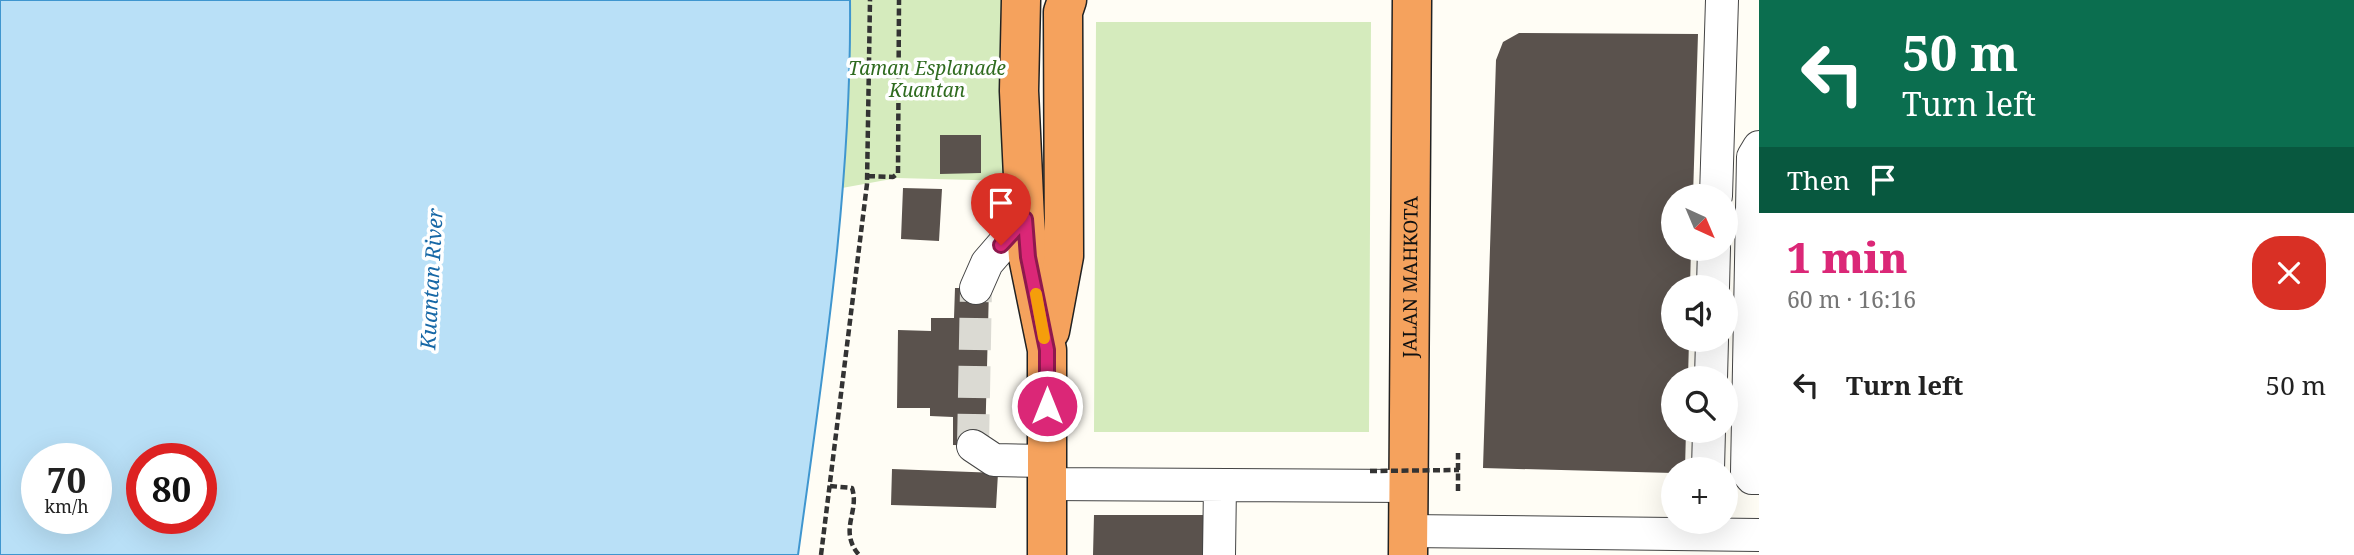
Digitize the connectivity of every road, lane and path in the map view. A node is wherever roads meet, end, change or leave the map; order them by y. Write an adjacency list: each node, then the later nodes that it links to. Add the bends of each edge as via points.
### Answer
1 (870, 0): 8 (path)
2 (899, 0): 8 (path, via 898,173)
3 (1021, 0): 10 (highway, via 1019,91)
4 (1067, 0): 12 (highway, via 1063,12 1064,256)
5 (1722, 0): 9 (street)
6 (1412, 2): 21 (highway, JALAN MAHKOTA)
7 (1759, 147): 18 (street, via 1753,158 1747,472)
8 (868, 176): 20 (path)
9 (1716, 184)
10 (1025, 219): 11 (street, via 987,263); 12 (highway)
11 (976, 288)
12 (1047, 350): 17 (highway)
13 (973, 446): 17 (street, via 994,460)
14 (1458, 453): 15 (path)
15 (1459, 470): 16 (path, bridge); 22 (path)
16 (1370, 471)
17 (1047, 473): 19 (street); 29 (highway)
18 (1759, 478)
19 (1220, 485): 21 (street); 30 (street)
20 (829, 486): 27 (path); 28 (path, via 852,488 848,528)
21 (1408, 486): 26 (highway, JALAN MAHKOTA)
22 (1458, 491)
23 (1661, 530): 26 (street)
24 (1738, 532): 25 (street)
25 (1759, 535)
26 (1408, 543)
27 (821, 555)
28 (859, 555)
29 (1047, 555)
30 (1219, 555)

